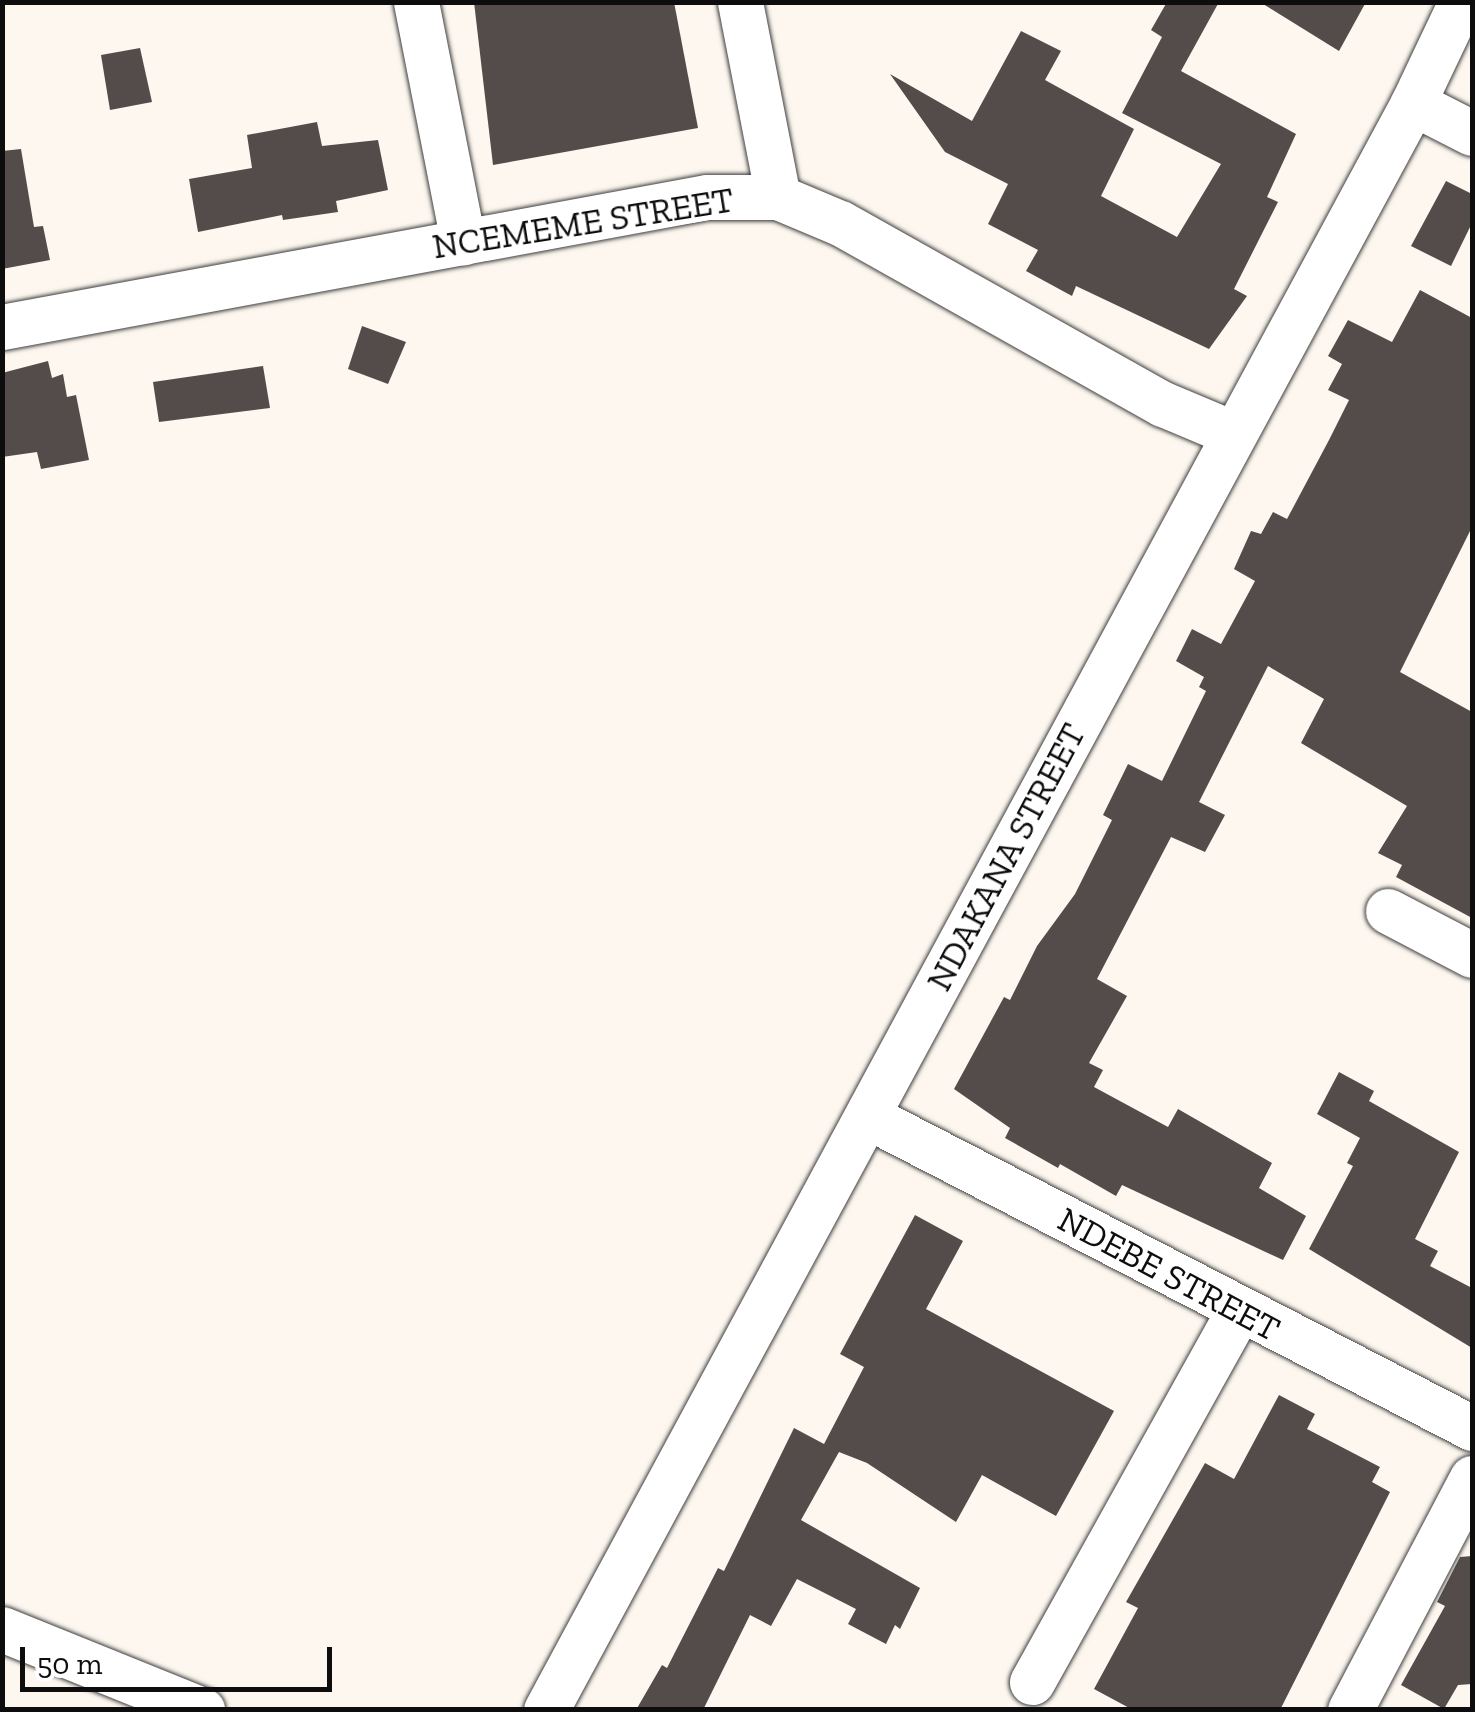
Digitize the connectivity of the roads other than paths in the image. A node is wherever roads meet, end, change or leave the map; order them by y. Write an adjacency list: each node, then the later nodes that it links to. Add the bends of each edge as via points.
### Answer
1 (416, 2): 7 (street)
2 (740, 2): 6 (street)
3 (1461, 2): 4 (street, NDAKANA STREET)
4 (1413, 103): 5 (street); 9 (street, NDAKANA STREET)
5 (1472, 133)
6 (778, 197): 7 (street, NCEMEME STREET, via 707,197); 9 (street, NCEMEME STREET, via 840,223 1163,404)
7 (464, 242): 8 (street, NCEMEME STREET)
8 (2, 327)
9 (1232, 433): 12 (street, NDAKANA STREET)
10 (1388, 912): 11 (street)
11 (1472, 955)
12 (867, 1116): 13 (street, NDEBE STREET); 19 (street, NDAKANA STREET)
13 (1240, 1310): 14 (street, NDEBE STREET); 17 (street)
14 (1472, 1428)
15 (1472, 1478): 20 (street)
16 (2, 1629): 18 (street)
17 (1032, 1682)
18 (202, 1710)
19 (546, 1710)
20 (1350, 1710)

